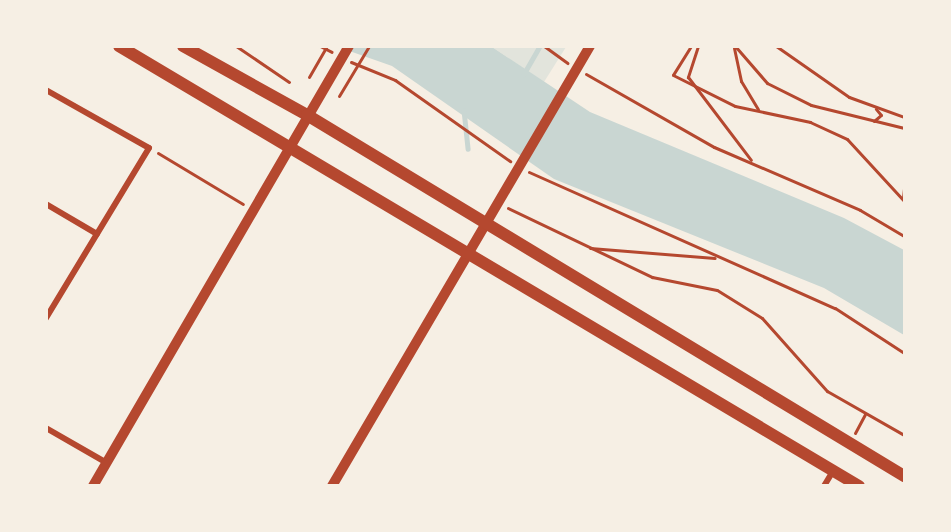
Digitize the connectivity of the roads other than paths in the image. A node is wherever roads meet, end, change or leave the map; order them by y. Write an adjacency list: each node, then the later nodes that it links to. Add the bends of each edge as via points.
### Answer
1 (119, 46): 7 (main road)
2 (183, 46): 6 (main road)
3 (349, 46): 6 (street)
4 (590, 46): 9 (street)
5 (46, 90): 10 (street, via 149,147)
6 (307, 115): 7 (street); 9 (main road)
7 (294, 147): 11 (main road); 14 (street)
8 (46, 204): 10 (street)
9 (488, 228): 11 (street); 16 (main road)
10 (97, 234): 12 (street)
11 (472, 254): 15 (main road); 18 (street)
12 (46, 318)
13 (46, 428): 14 (street)
14 (107, 463): 17 (street)
15 (833, 470): 19 (street); 20 (main road)
16 (904, 476)
17 (93, 486)
18 (332, 486)
19 (824, 486)
20 (859, 486)

